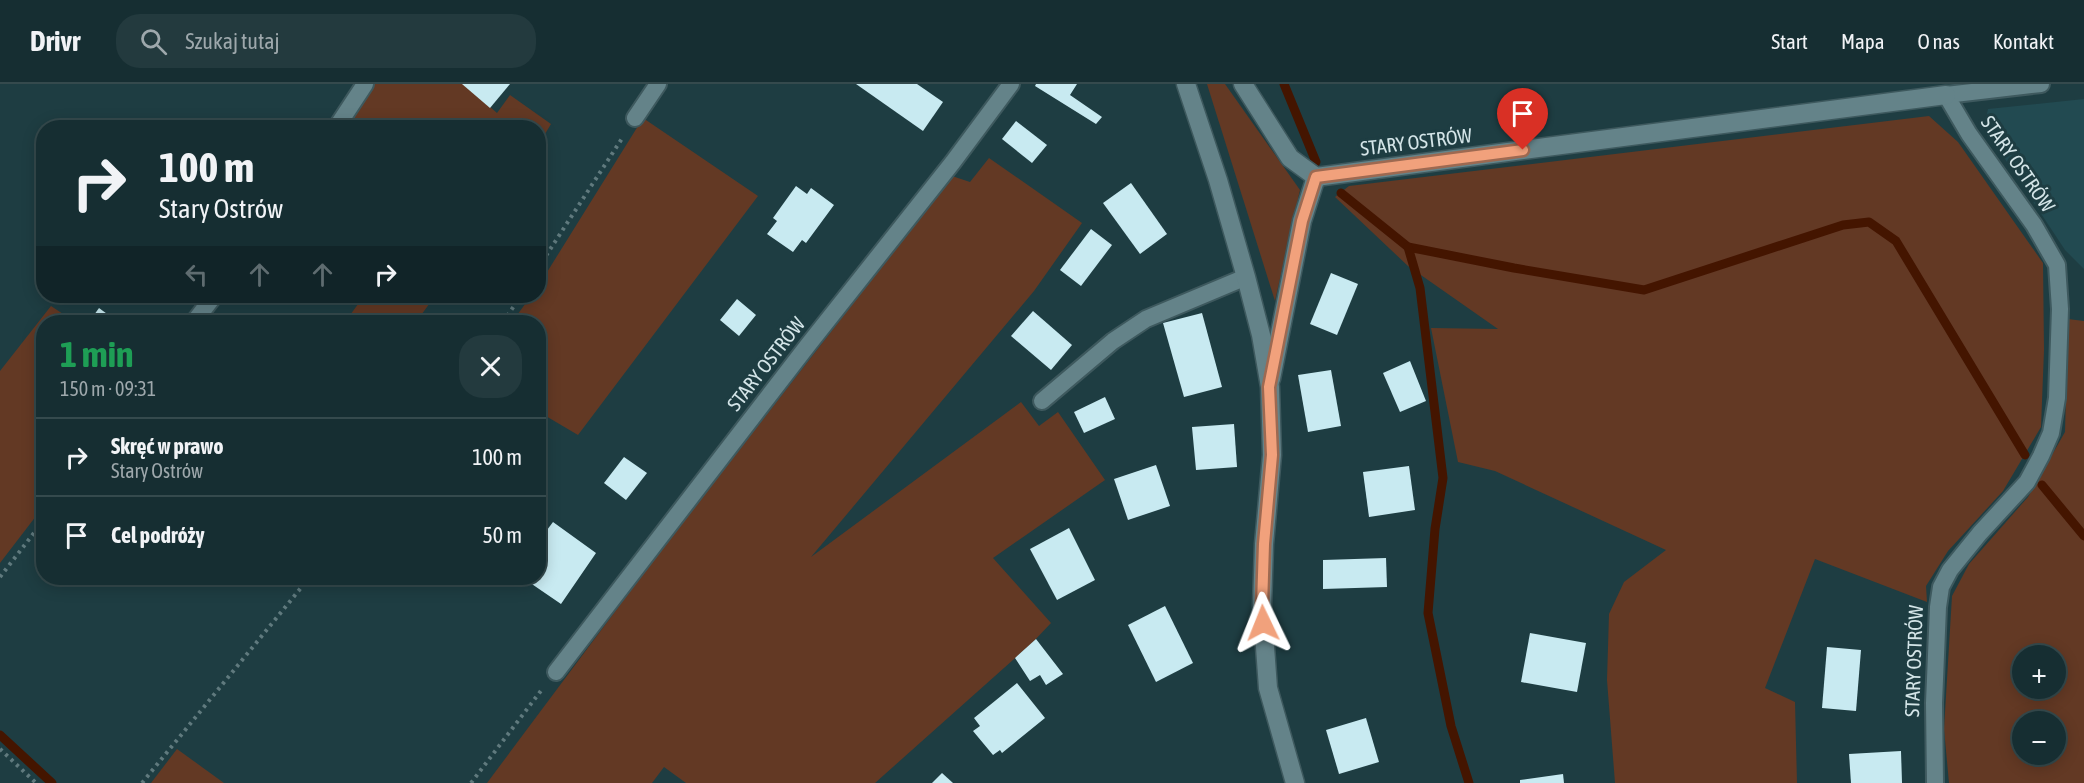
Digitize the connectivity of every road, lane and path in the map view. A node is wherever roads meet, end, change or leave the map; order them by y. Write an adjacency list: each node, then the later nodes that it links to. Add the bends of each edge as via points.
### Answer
1 (365, 84): 9 (lane)
2 (658, 84): 8 (lane)
3 (1011, 84): 20 (lane, STARY OSTRÓW)
4 (1186, 84): 12 (street)
5 (1243, 84): 10 (street, via 1290,158)
6 (2041, 84): 7 (lane)
7 (1946, 95): 10 (street, STARY OSTRÓW); 26 (lane, STARY OSTRÓW, via 2057,265 2060,309 2057,398 2051,433 2026,482 1950,570 1941,587 1934,703)
8 (635, 118): 11 (path)
9 (341, 120)
10 (1316, 177): 15 (street, via 1302,221)
11 (546, 256)
12 (1246, 277): 15 (street); 16 (lane, via 1146,319 1113,341)
13 (209, 303): 14 (lane)
14 (199, 315)
15 (1269, 387): 25 (street, via 1272,455 1262,606 1268,688)
16 (1042, 401)
17 (36, 530): 18 (path)
18 (0, 577)
19 (303, 585): 23 (path)
20 (556, 672): 24 (path)
21 (0, 749): 22 (path)
22 (36, 783)
23 (142, 783)
24 (471, 783)
25 (1295, 783)
26 (1935, 783)

